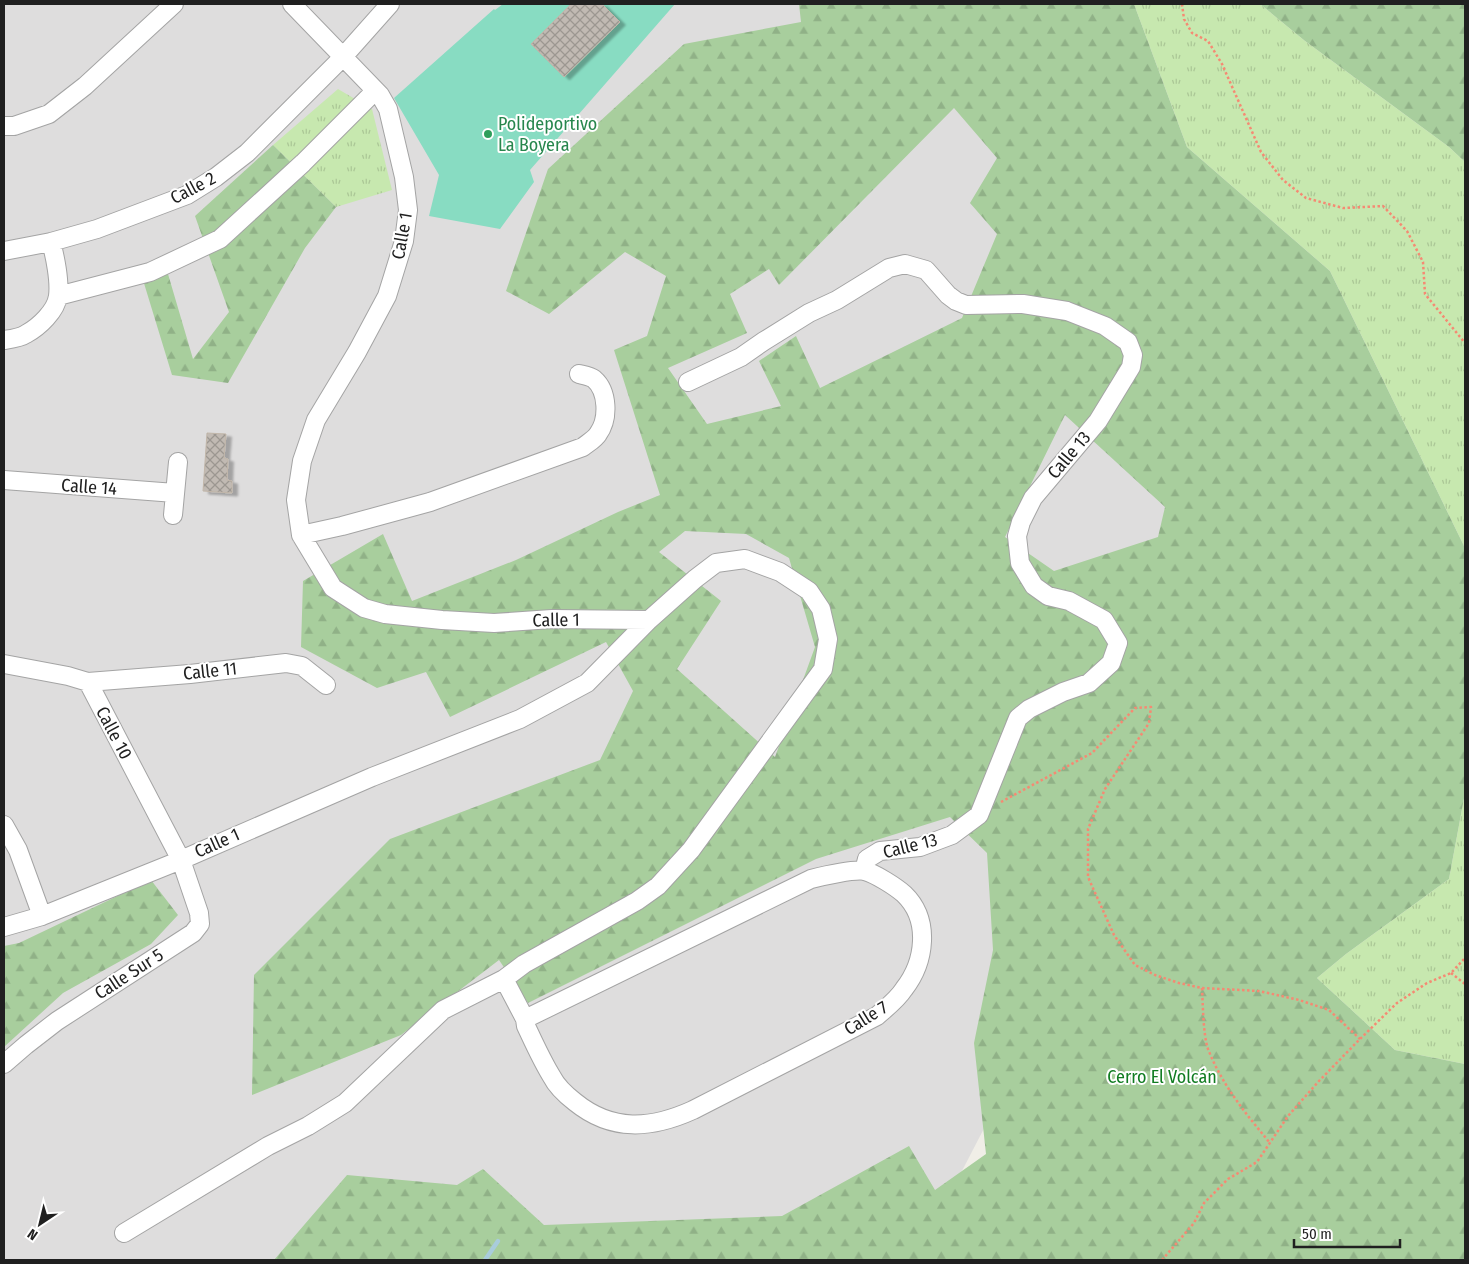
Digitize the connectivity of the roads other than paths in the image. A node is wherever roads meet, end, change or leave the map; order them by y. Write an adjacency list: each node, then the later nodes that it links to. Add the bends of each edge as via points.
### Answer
1 (174, 4): 6 (street, via 85,86 49,114 14,126)
2 (292, 4): 4 (street, Calle 1)
3 (390, 4): 4 (street, Calle 2)
4 (342, 58): 5 (street, Calle 1); 7 (street, Calle 2, via 247,153 187,196)
5 (375, 90): 9 (street, via 220,239 150,272); 17 (street, Calle 1, via 388,109 404,177 408,210 404,241 386,296 316,420 302,461 296,500)
6 (4, 126)
7 (51, 242): 8 (street, Calle 2); 9 (street, via 56,259)
8 (4, 251)
9 (58, 296): 10 (street, via 44,321 25,335)
10 (4, 340)
11 (579, 374): 17 (street, via 592,377 603,389 605,406 604,422 598,435 583,447 430,502)
12 (688, 382): 24 (street, Calle 13, via 741,357 809,313 889,268 905,264 926,270 948,295 961,303 1023,304 1067,311 1105,326 1128,342 1133,355 1132,367 1098,421 1034,498 1017,536 1020,563 1034,586 1048,596 1069,601 1104,620 1118,643 1112,663 1089,683 1063,692 1018,718 979,815 952,835 920,846 880,851 868,859)
13 (178, 462): 15 (street)
14 (4, 480): 15 (street, Calle 14)
15 (175, 493): 16 (street)
16 (173, 515)
17 (301, 535): 18 (street, Calle 1, via 333,588 364,608 384,614 494,622)
18 (649, 620): 23 (street, Calle 1, via 587,683 520,719 372,777); 27 (street, via 716,563 745,559 780,572 809,591 821,609 828,639 823,669 692,850 658,886 524,964)
19 (4, 664): 20 (street)
20 (88, 682): 21 (street, Calle 11, via 286,663 302,666); 23 (street, Calle 10)
21 (326, 685)
22 (4, 825): 25 (street, via 18,850)
23 (181, 860): 25 (street, Calle 1); 29 (street, Calle Sur 5, via 200,924 193,932 26,1044)
24 (864, 871): 28 (street, via 811,878); 28 (street, Calle 7, via 896,886 918,911 922,949 905,988 877,1016 673,1119 636,1125 614,1123 584,1110 552,1078)
25 (42, 916): 26 (street, Calle 1)
26 (4, 927)
27 (504, 979): 28 (street, Calle 7); 30 (street, via 443,1010 345,1103)
28 (525, 1019)
29 (4, 1064)
30 (124, 1233)

